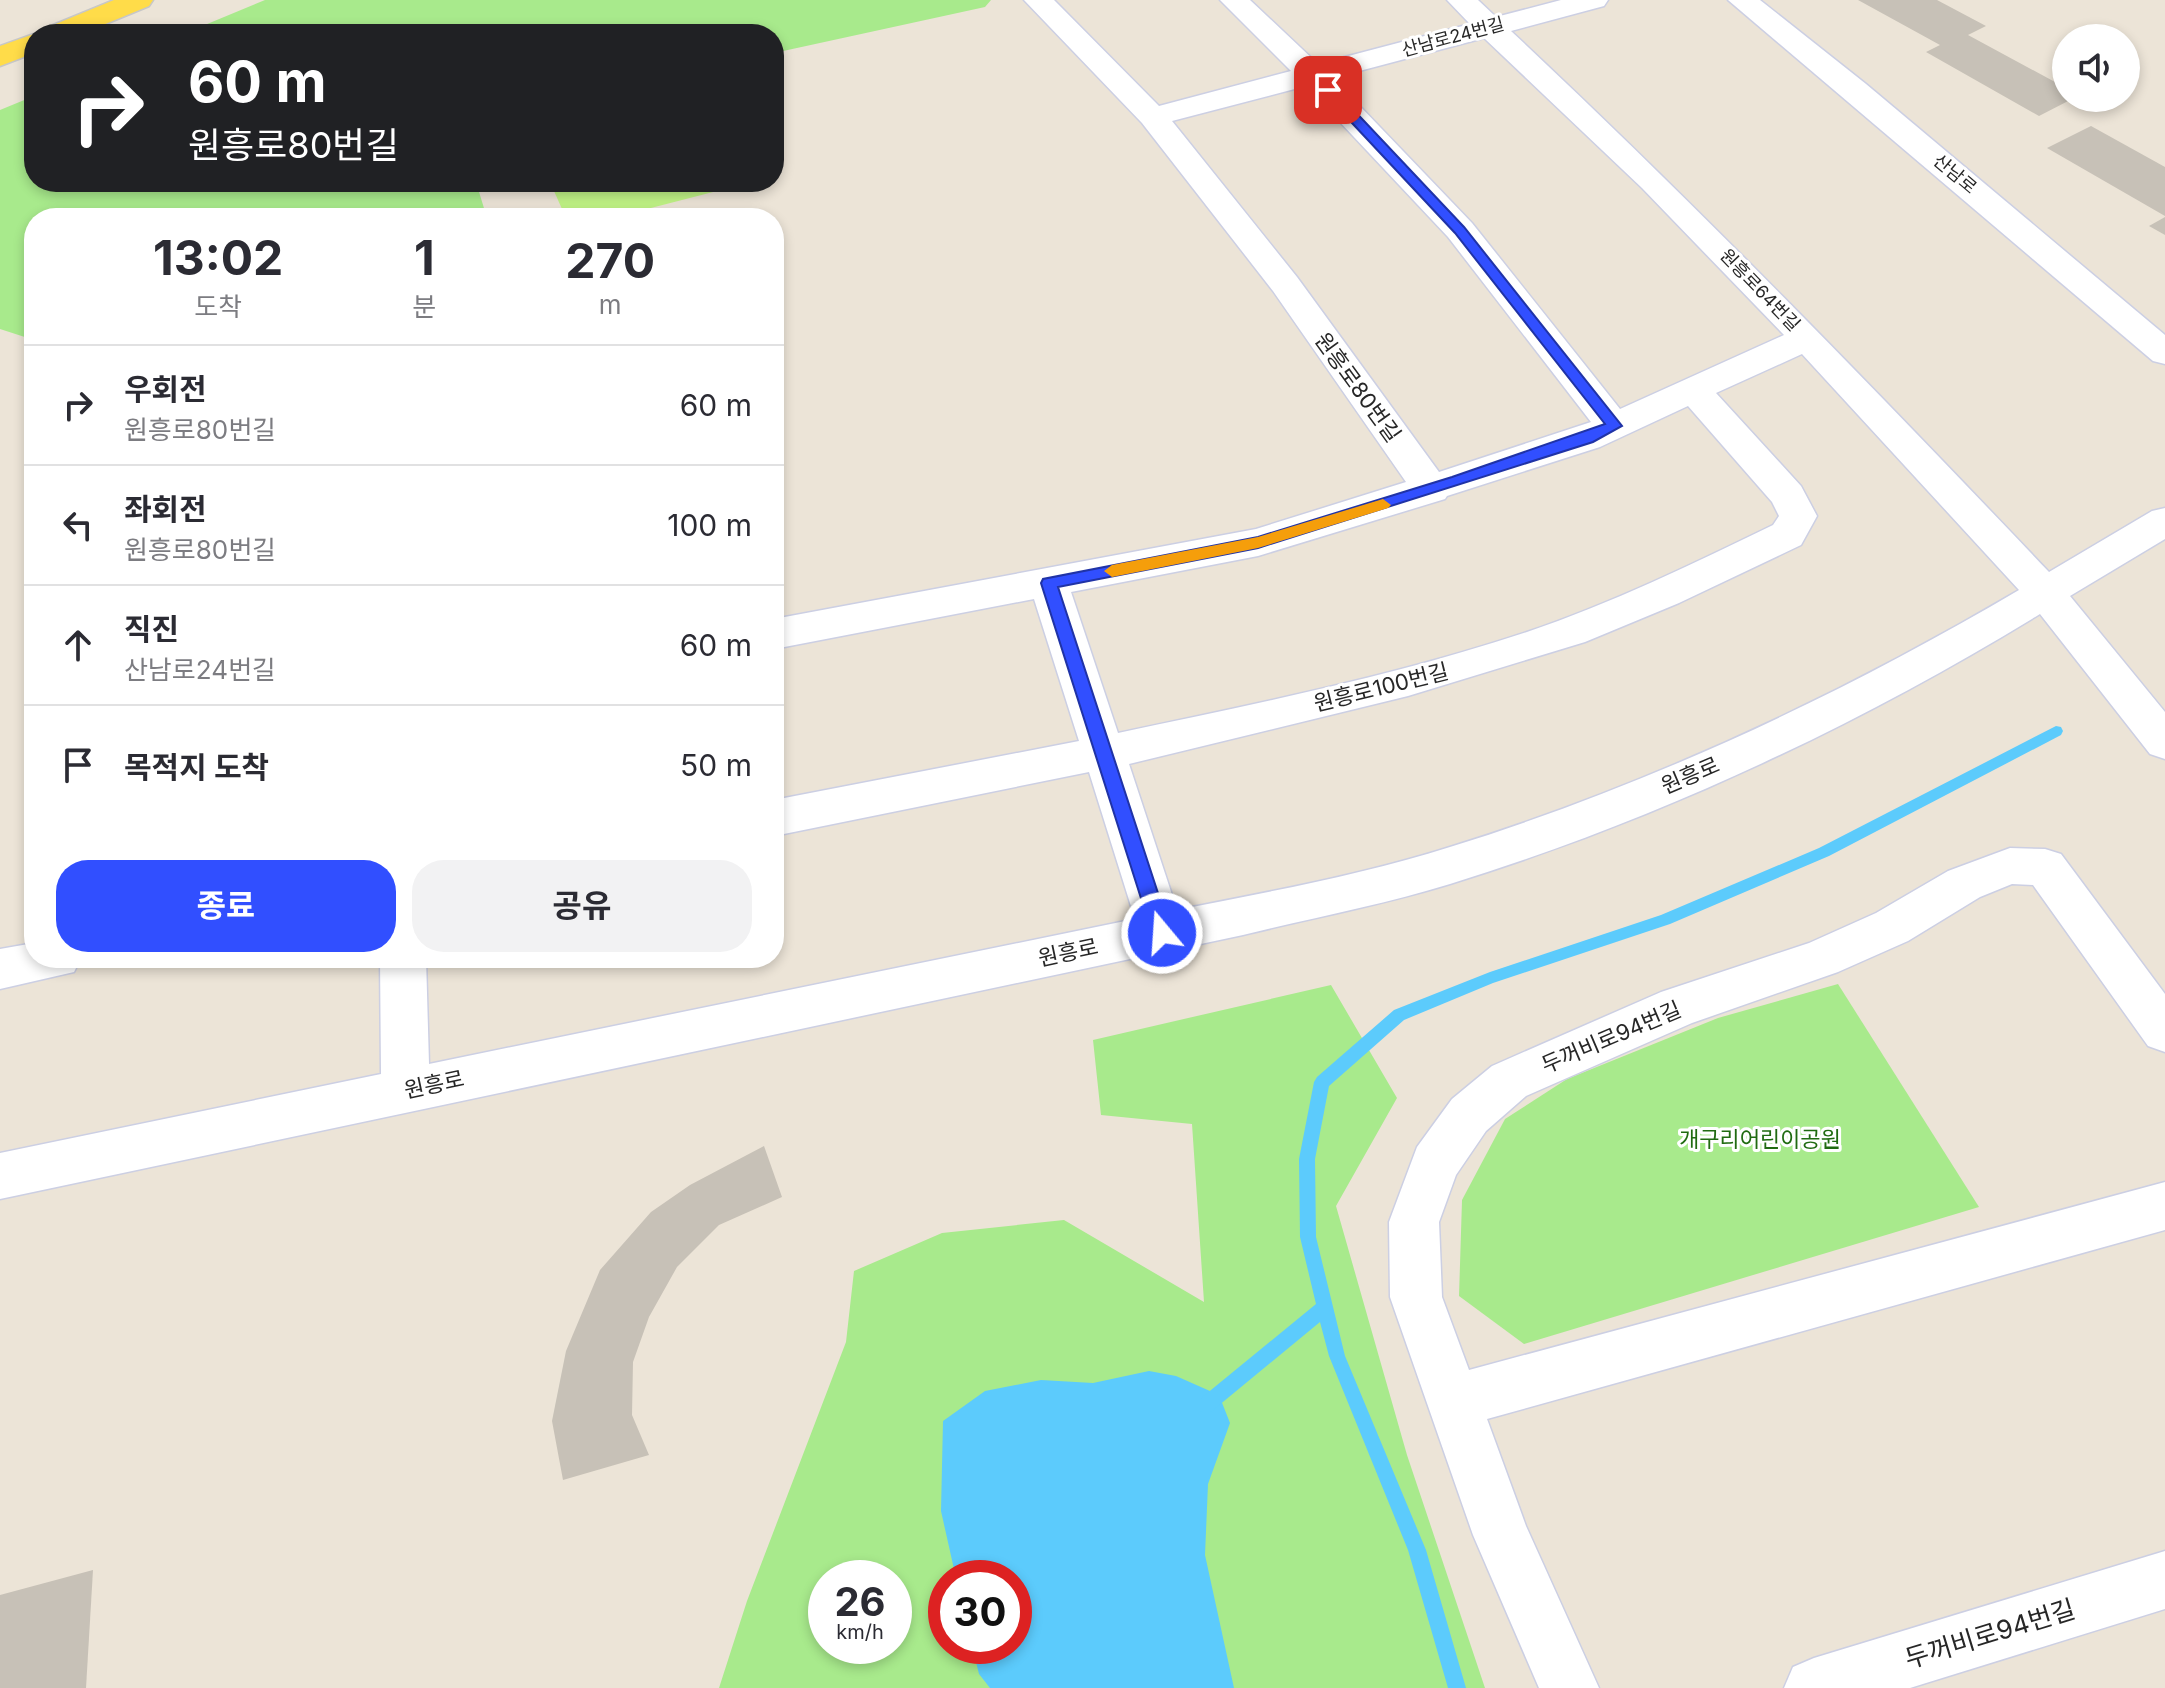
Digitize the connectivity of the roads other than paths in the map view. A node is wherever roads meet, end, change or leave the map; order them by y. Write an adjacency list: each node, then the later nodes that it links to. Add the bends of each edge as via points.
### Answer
1 (139, 0): 7 (main road)
2 (1234, 0): 11 (street)
3 (1461, 0): 8 (street, 원흥로64번길)
4 (1594, 0): 8 (street, 산남로24번길)
5 (1742, 0): 14 (street, 산남로)
6 (1045, 7): 12 (street)
7 (80, 24)
8 (1490, 27): 11 (street, 산남로24번길); 13 (street, 원흥로64번길, via 1653,181)
9 (24, 47): 10 (main road)
10 (0, 57)
11 (1313, 75): 12 (street, 산남로24번길); 16 (street, via 1460,230)
12 (1153, 117): 17 (street, 원흥로80번길, via 1285,284)
13 (1807, 338): 15 (street); 20 (street, 원흥로64번길)
14 (2165, 353)
15 (1694, 391): 16 (street); 23 (street, 원흥로100번길, via 1788,495 1798,516 1787,535 1666,595 1539,643 1438,674)
16 (1614, 426): 17 (street)
17 (1432, 490): 19 (street, via 1258,542)
18 (2165, 521): 20 (street, 원흥로)
19 (1049, 583): 21 (street); 23 (street)
20 (2046, 594): 22 (street, 원흥로64번길); 25 (street, 원흥로, via 1801,728 1605,811 1448,866)
21 (784, 632)
22 (2165, 742)
23 (1104, 754): 24 (street, 원흥로100번길); 25 (street)
24 (784, 816)
25 (1162, 933): 30 (street, 원흥로)
26 (24, 964): 28 (street)
27 (403, 968): 30 (street)
28 (0, 969)
29 (2165, 1031): 33 (street, 두꺼비로94번길, via 2045,867 2010,866 1964,884 1892,927 1822,958 1678,1007 1509,1081 1469,1115 1435,1163 1414,1222 1416,1297)
30 (405, 1090): 31 (street, 원흥로)
31 (0, 1176)
32 (2165, 1206): 33 (street)
33 (1451, 1402): 35 (street, 두꺼비로94번길, via 1501,1535)
34 (2165, 1580): 36 (street, 두꺼비로94번길)
35 (1569, 1688)
36 (1814, 1688)

